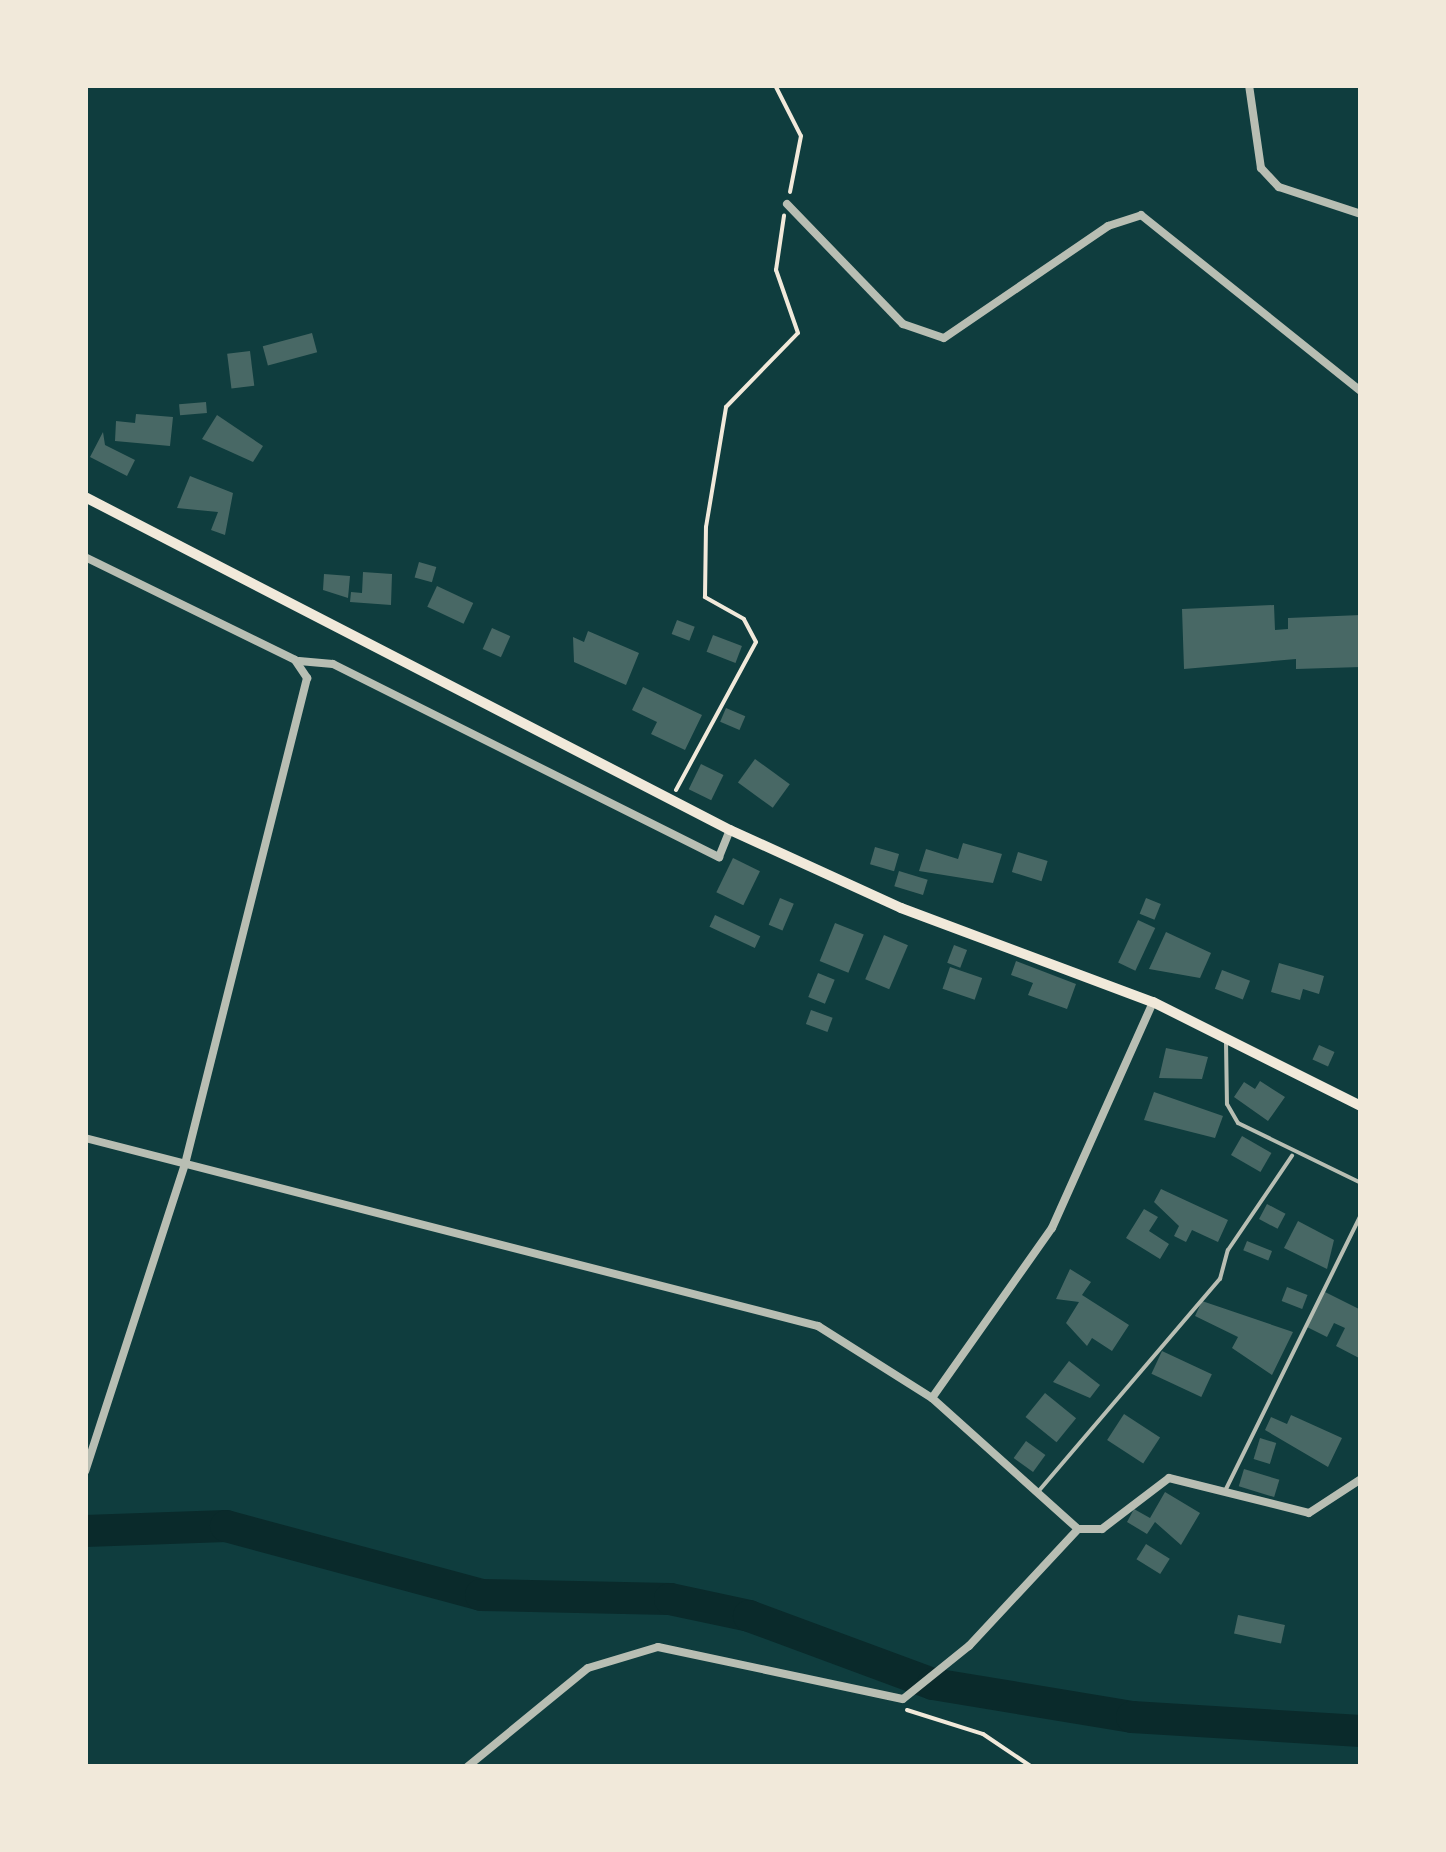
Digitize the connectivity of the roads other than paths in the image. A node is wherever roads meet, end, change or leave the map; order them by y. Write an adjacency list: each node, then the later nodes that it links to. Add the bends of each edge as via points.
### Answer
1 (1249, 85): 3 (street, via 1262,168 1279,187)
2 (787, 204): 4 (street, via 903,324 944,338 1108,226 1142,215)
3 (1361, 214)
4 (1361, 391)
5 (85, 496): 8 (main road)
6 (85, 557): 7 (street)
7 (295, 660): 8 (street, via 333,664 719,858); 14 (street, via 307,678)
8 (730, 830): 9 (main road, via 901,908)
9 (1154, 1002): 10 (main road); 17 (street, via 1046,1240)
10 (1226, 1038): 11 (main road); 13 (lane, via 1227,1104 1238,1122)
11 (1361, 1106)
12 (85, 1138): 14 (street)
13 (1292, 1156): 15 (lane); 21 (lane, via 1228,1250 1220,1279)
14 (185, 1164): 17 (street, via 818,1326); 18 (street)
15 (1361, 1184)
16 (1361, 1214): 20 (lane, via 1353,1247 1312,1301)
17 (932, 1398): 21 (street)
18 (85, 1471)
19 (1361, 1480): 20 (street, via 1309,1513)
20 (1224, 1492): 22 (street, via 1169,1478 1102,1529)
21 (1036, 1495): 22 (street)
22 (1078, 1529): 23 (street, via 969,1646 903,1699 880,1700 658,1647 588,1668)
23 (467, 1767)

